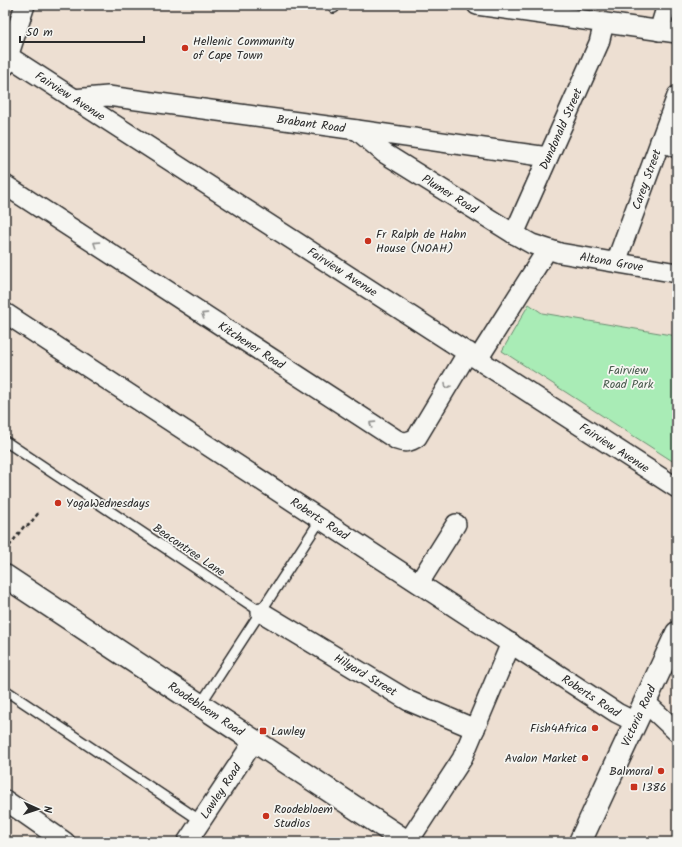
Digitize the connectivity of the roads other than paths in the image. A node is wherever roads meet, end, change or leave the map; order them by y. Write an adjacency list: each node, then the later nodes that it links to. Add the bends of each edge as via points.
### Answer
1 (25, 5): 7 (street)
2 (477, 5): 4 (street)
3 (667, 5): 6 (street)
4 (549, 10): 5 (street)
5 (604, 23): 6 (street); 12 (street, Dundonald Street, via 599,43)
6 (668, 32)
7 (7, 61): 9 (street, Fairview Avenue)
8 (677, 96): 11 (street, Carey Street)
9 (73, 99): 10 (street, Brabant Road, via 108,96); 19 (street, Fairview Avenue)
10 (357, 130): 12 (street, Brabant Road); 14 (street, Plumer Road, via 384,153)
11 (669, 144): 16 (street, Carey Street)
12 (548, 157): 14 (street, Dundonald Street)
13 (5, 185): 19 (street, Kitchener Road, one-way to 13, via 417,437 406,442 397,440)
14 (514, 234): 15 (street, Plumer Road)
15 (547, 250): 16 (street, Altona Grove); 19 (street)
16 (616, 262): 17 (street, Altona Grove)
17 (677, 272)
18 (5, 313): 22 (street, Roberts Road)
19 (473, 356): 21 (street, Fairview Avenue)
20 (5, 441): 26 (lane, Beacontree Lane)
21 (677, 488)
22 (321, 520): 25 (street, Roberts Road); 26 (lane)
23 (456, 524): 25 (street)
24 (5, 576): 31 (street, Roodebloem Road)
25 (419, 583): 28 (street, Roberts Road)
26 (261, 612): 31 (lane); 33 (street, Hilyard Street, via 409,701)
27 (677, 633): 30 (street, Victoria Road)
28 (511, 643): 32 (street, Roberts Road, via 617,713); 33 (street)
29 (5, 690): 37 (lane)
30 (645, 702): 32 (street, Victoria Road); 34 (street)
31 (200, 705): 35 (street, Roodebloem Road)
32 (635, 722): 38 (street, Victoria Road)
33 (475, 729): 41 (street, via 462,759)
34 (677, 732)
35 (254, 741): 37 (street, Lawley Road); 41 (street, Roodebloem Road)
36 (5, 800): 39 (street)
37 (201, 821): 40 (street, Lawley Road)
38 (582, 841)
39 (65, 842)
40 (187, 842)
41 (407, 842)

